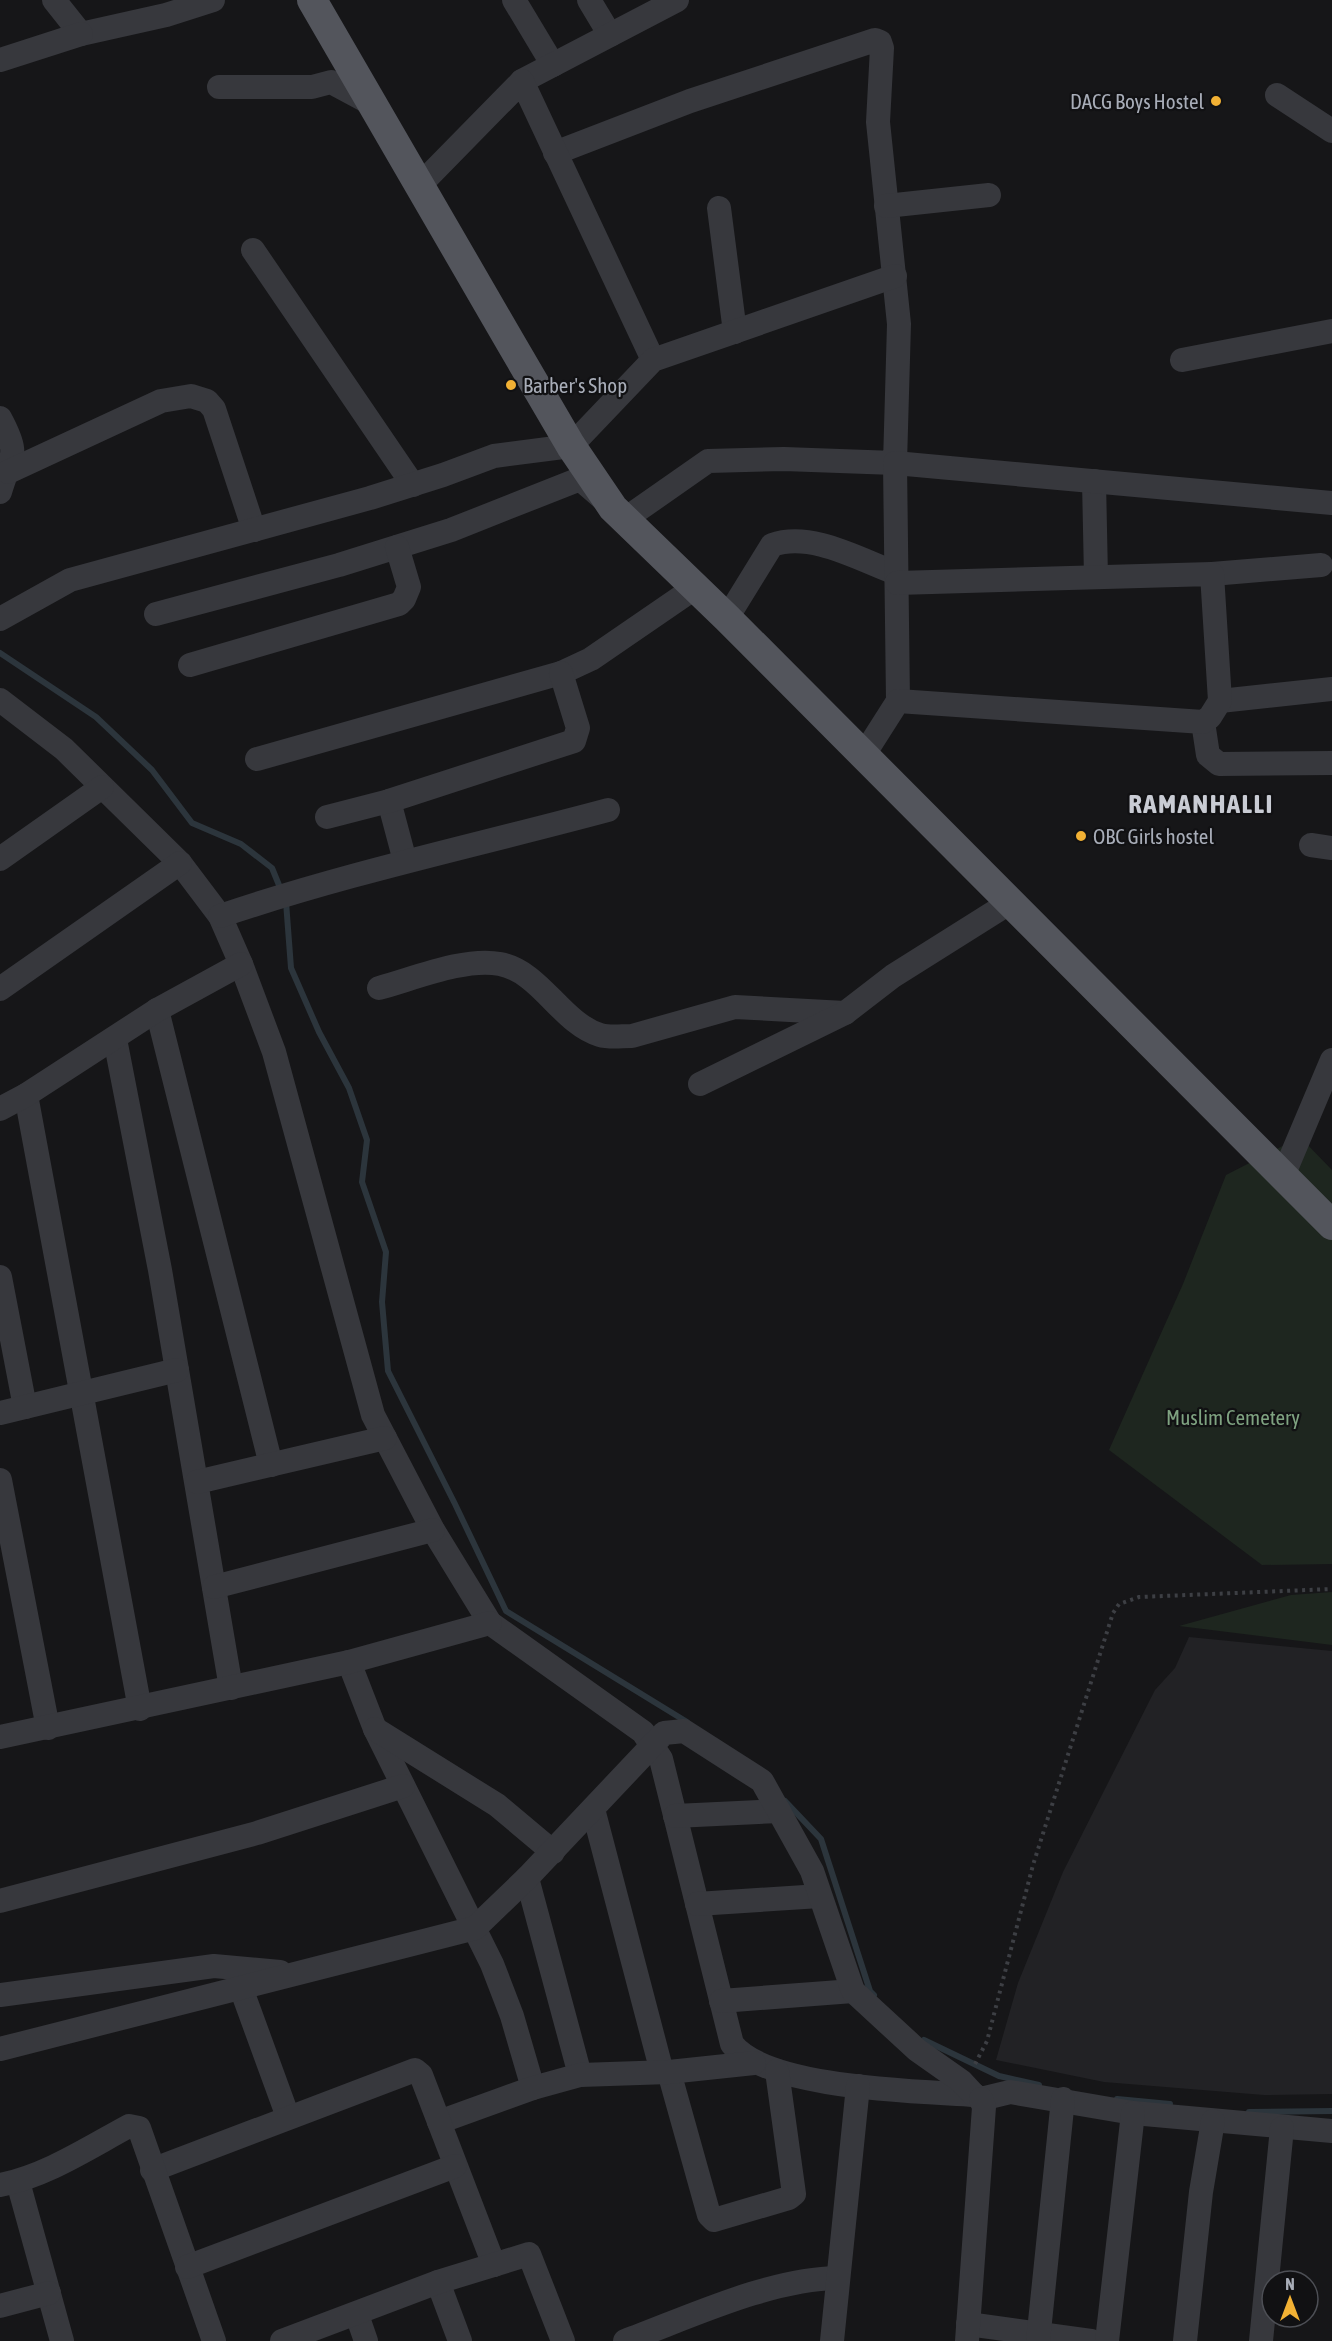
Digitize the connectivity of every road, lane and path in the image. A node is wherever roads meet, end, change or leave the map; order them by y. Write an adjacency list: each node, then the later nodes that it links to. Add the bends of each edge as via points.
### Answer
1 (54, 0): 7 (street)
2 (213, 0): 7 (street)
3 (514, 0): 10 (street)
4 (589, 0): 8 (street)
5 (663, 3): 8 (street)
6 (311, 5): 14 (main road)
7 (81, 34): 9 (street)
8 (610, 35): 10 (street)
9 (0, 60)
10 (554, 65): 11 (street)
11 (522, 81): 16 (street); 17 (street)
12 (219, 87): 14 (street, via 312,87 332,82)
13 (1277, 95): 15 (street)
14 (372, 104): 17 (main road)
15 (1332, 131)
16 (555, 153): 19 (street, via 690,101 875,40 882,48 878,122); 25 (street)
17 (419, 186): 28 (main road)
18 (989, 195): 19 (street)
19 (886, 206): 22 (street)
20 (719, 208): 23 (street)
21 (253, 250): 32 (street)
22 (895, 276): 23 (street); 29 (street, via 900,324)
23 (735, 332): 25 (street)
24 (1332, 332): 26 (street)
25 (653, 360): 28 (street)
26 (1182, 360)
27 (0, 418): 30 (street, via 14,452)
28 (571, 446): 32 (street, via 494,456); 34 (main road)
29 (895, 463): 31 (street); 34 (street, via 708,461); 40 (street)
30 (4, 482): 35 (street, via 161,401 191,396 207,401 214,409)
31 (1094, 482): 33 (street); 39 (street)
32 (413, 484): 35 (street)
33 (1332, 503)
34 (619, 514): 36 (street, via 580,479); 42 (main road)
35 (254, 530): 43 (street, via 70,580)
36 (397, 547): 41 (street); 44 (street, via 409,587 399,604)
37 (1321, 565): 38 (street)
38 (1212, 574): 39 (street); 49 (street)
39 (1096, 577): 40 (street)
40 (897, 578): 42 (street, via 820,545 785,540 772,545); 48 (street)
41 (156, 614)
42 (723, 614): 45 (street, via 693,589 591,659); 51 (main road)
43 (0, 619)
44 (190, 665)
45 (561, 673): 52 (street); 55 (street, via 578,728 574,741)
46 (1332, 690): 49 (street)
47 (0, 700): 54 (street, via 64,749)
48 (898, 701): 50 (street); 51 (street)
49 (1220, 701): 50 (street)
50 (1203, 722): 53 (street, via 1208,755 1220,764)
51 (863, 756): 61 (main road)
52 (257, 759)
53 (1332, 763)
54 (102, 786): 58 (street); 60 (street)
55 (388, 801): 57 (street); 59 (street)
56 (608, 810): 59 (street)
57 (327, 817)
58 (3, 852)
59 (405, 861): 62 (street)
60 (180, 863): 62 (street); 65 (street)
61 (1009, 903): 67 (street, via 893,976); 73 (main road)
62 (220, 916): 63 (street)
63 (241, 964): 66 (street); 80 (street, via 274,1052 373,1415)
64 (379, 988): 67 (street, via 464,965 501,964 521,973 585,1028 614,1037 632,1036 735,1007)
65 (0, 989)
66 (157, 1010): 68 (street); 81 (street)
67 (845, 1013): 70 (street)
68 (115, 1039): 71 (street); 76 (street)
69 (1332, 1060): 73 (street)
70 (700, 1084)
71 (26, 1095): 72 (street); 77 (street)
72 (0, 1109)
73 (1283, 1176): 74 (main road)
74 (1332, 1225)
75 (0, 1277): 78 (street)
76 (177, 1370): 77 (street); 83 (street)
77 (82, 1392): 78 (street); 90 (street)
78 (25, 1407): 79 (street)
79 (0, 1413)
80 (385, 1438): 81 (street); 84 (street)
81 (271, 1465): 83 (street)
82 (0, 1480): 91 (street)
83 (197, 1482): 85 (street)
84 (433, 1530): 85 (street); 87 (street)
85 (214, 1587): 89 (street)
86 (1332, 1589): 111 (path, via 1139,1598 1119,1604 1033,1864)
87 (490, 1623): 88 (street); 94 (street, via 643,1732)
88 (349, 1662): 89 (street); 92 (street)
89 (231, 1688): 90 (street)
90 (140, 1708): 91 (street)
91 (48, 1728): 93 (street)
92 (375, 1729): 95 (street); 99 (street, via 497,1805)
93 (0, 1737)
94 (653, 1746): 96 (street); 97 (street, via 664,1733 684,1731 762,1781); 98 (street, via 661,1759)
95 (403, 1785): 102 (street, via 257,1833); 104 (street)
96 (593, 1809): 99 (street); 114 (street)
97 (778, 1811): 98 (street); 101 (street, via 812,1871)
98 (675, 1816): 103 (street)
99 (553, 1852): 100 (street)
100 (527, 1878): 104 (street); 115 (street)
101 (820, 1896): 103 (street); 107 (street)
102 (0, 1901)
103 (697, 1904): 109 (street)
104 (475, 1928): 105 (street); 117 (street, via 502,1989)
105 (300, 1973): 106 (street); 108 (street, via 213,1966)
106 (241, 1988): 110 (street); 121 (street)
107 (853, 1991): 109 (street); 118 (street, via 917,2050)
108 (0, 1995)
109 (721, 2001): 112 (street, via 732,2044)
110 (0, 2049)
111 (980, 2056)
112 (754, 2063): 113 (street); 114 (street)
113 (777, 2071): 114 (street, via 794,2194 714,2220 709,2215); 116 (street)
114 (666, 2072): 115 (street)
115 (580, 2075): 117 (street)
116 (858, 2086): 118 (street); 131 (street)
117 (533, 2088): 123 (street)
118 (978, 2097): 119 (street, via 1010,2092); 136 (street, via 984,2107)
119 (1063, 2099): 120 (street); 137 (street)
120 (1133, 2113): 122 (street); 147 (street)
121 (288, 2118): 123 (street, via 415,2070 421,2075); 127 (street)
122 (1213, 2121): 124 (street); 148 (street)
123 (439, 2122): 126 (street)
124 (1282, 2128): 125 (street); 149 (street)
125 (1332, 2131)
126 (455, 2166): 129 (street); 130 (street)
127 (152, 2170): 128 (street, via 139,2128 134,2125); 130 (street)
128 (9, 2183): 133 (street)
129 (494, 2265): 132 (street); 143 (street, via 530,2254)
130 (187, 2267): 139 (street)
131 (838, 2278): 144 (street, via 811,2278 768,2289); 145 (street)
132 (438, 2282): 135 (street); 142 (street)
133 (49, 2294): 134 (street); 138 (street)
134 (0, 2306)
135 (357, 2315): 140 (street); 141 (street)
136 (968, 2333): 137 (street)
137 (1038, 2338): 146 (street)
138 (62, 2341)
139 (214, 2341)
140 (282, 2341)
141 (366, 2341)
142 (460, 2341)
143 (563, 2341)
144 (625, 2341)
145 (832, 2341)
146 (1090, 2341)
147 (1107, 2341)
148 (1185, 2341)
149 (1262, 2341)

